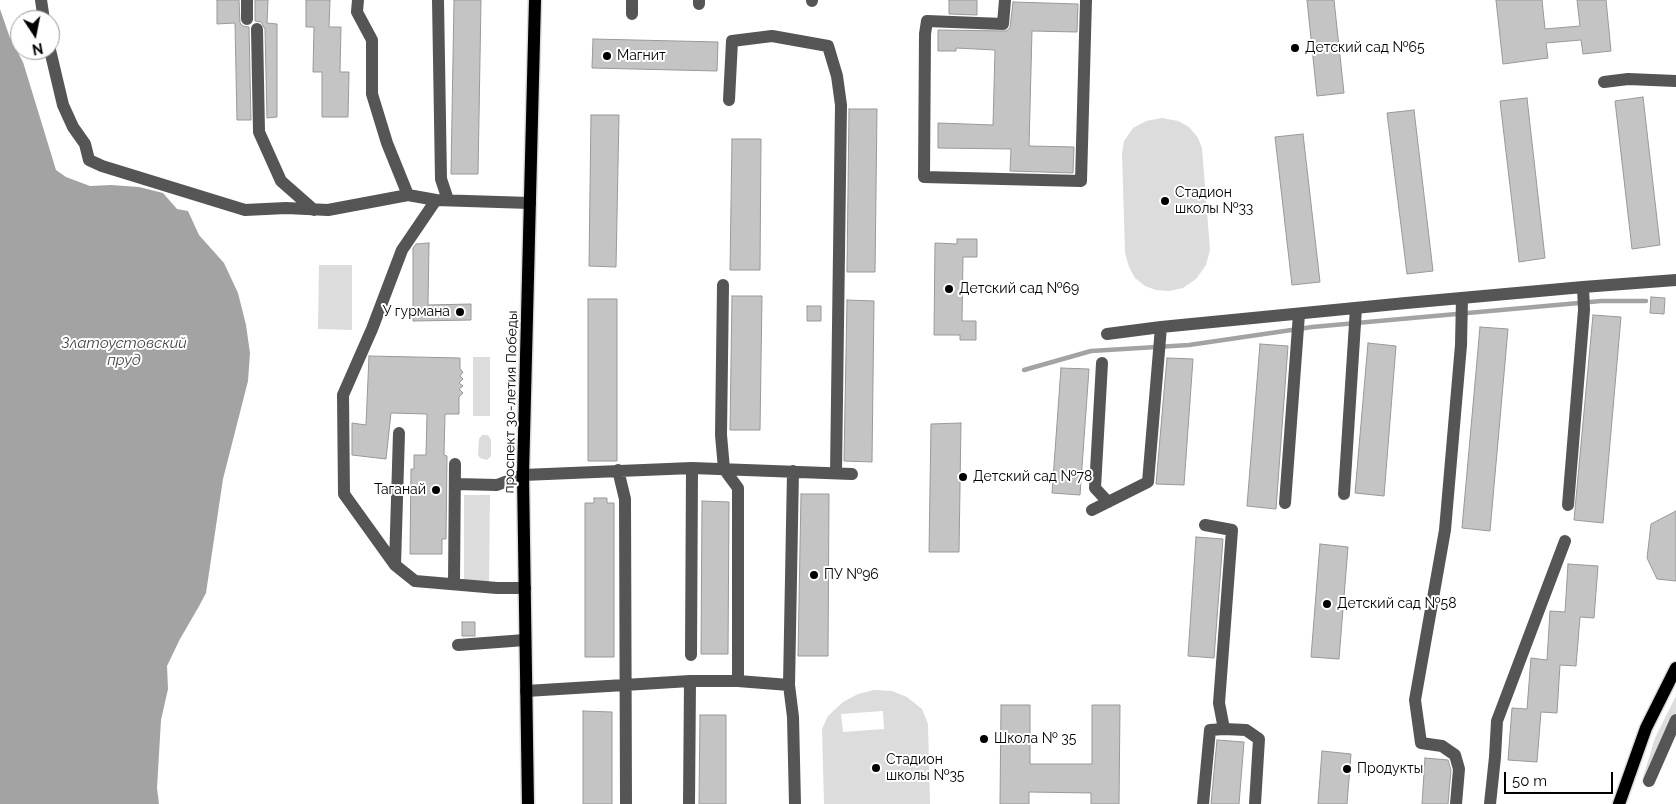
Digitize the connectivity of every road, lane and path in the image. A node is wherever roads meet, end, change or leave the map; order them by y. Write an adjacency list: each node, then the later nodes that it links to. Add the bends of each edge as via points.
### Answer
1 (247, 0): 9 (street)
2 (358, 0): 15 (street, via 358,12 372,40 372,94)
3 (438, 0): 16 (street)
4 (535, 0): 17 (main road, проспект 30-летия Победы)
5 (632, 0): 8 (street)
6 (1005, 0): 7 (street, via 1004,24 927,21 924,177 1081,181)
7 (1086, 0)
8 (632, 14)
9 (247, 19)
10 (258, 29): 18 (street, via 259,132 281,181)
11 (52, 60): 18 (street, via 63,105 85,144 89,160 245,210)
12 (1676, 81): 13 (street, via 1628,79)
13 (1604, 82)
14 (729, 100): 34 (street, via 732,41 772,36 828,46 841,105)
15 (408, 195): 16 (street); 18 (street)
16 (442, 200): 17 (street); 45 (street, via 402,250 343,395 344,494)
17 (530, 203): 36 (main road, проспект 30-летия Победы)
18 (314, 210)
19 (1676, 280): 21 (street)
20 (723, 285): 32 (street, via 721,435)
21 (1583, 286): 22 (street); 41 (street, via 1584,310)
22 (1462, 298): 23 (street); 66 (street, via 1445,530 1415,700 1420,744 1442,746 1454,755 1459,769)
23 (1356, 308): 24 (street); 38 (street)
24 (1299, 314): 25 (street); 40 (street)
25 (1161, 327): 26 (street); 39 (street, via 1148,482)
26 (1107, 334)
27 (1102, 363): 39 (street, via 1094,488)
28 (399, 434): 45 (street)
29 (455, 464): 37 (street)
30 (692, 468): 31 (street); 32 (street); 50 (street)
31 (618, 470): 36 (street); 54 (street, via 625,500)
32 (724, 470): 33 (street); 53 (street, via 738,488)
33 (792, 471): 34 (street); 55 (street)
34 (836, 473): 35 (street)
35 (852, 474)
36 (523, 475): 37 (street, via 497,485); 47 (main road, проспект 30-летия Победы)
37 (456, 484): 46 (street)
38 (1344, 494)
39 (1108, 502): 42 (street)
40 (1285, 503)
41 (1568, 505)
42 (1092, 510)
43 (1205, 525): 58 (street, via 1232,530 1219,703)
44 (1565, 541): 67 (street, via 1497,721)
45 (395, 565): 46 (street, via 415,581)
46 (454, 584): 47 (street)
47 (525, 588): 48 (main road, проспект 30-летия Победы)
48 (525, 640): 49 (street); 56 (main road, проспект 30-летия Победы)
49 (458, 645)
50 (691, 654)
51 (1675, 671): 68 (main road, via 1646,728)
52 (690, 681): 53 (street); 54 (street); 62 (street)
53 (738, 681): 55 (street)
54 (625, 685): 56 (street); 61 (street)
55 (789, 685): 63 (street, via 794,717)
56 (526, 691): 60 (main road, проспект 30-летия Победы)
57 (1676, 720): 59 (street)
58 (1224, 729): 64 (street, via 1210,730); 65 (street, via 1246,730 1260,739)
59 (1649, 781)
60 (528, 804)
61 (626, 804)
62 (689, 804)
63 (795, 804)
64 (1203, 804)
65 (1255, 804)
66 (1456, 804)
67 (1490, 804)
68 (1619, 804)

